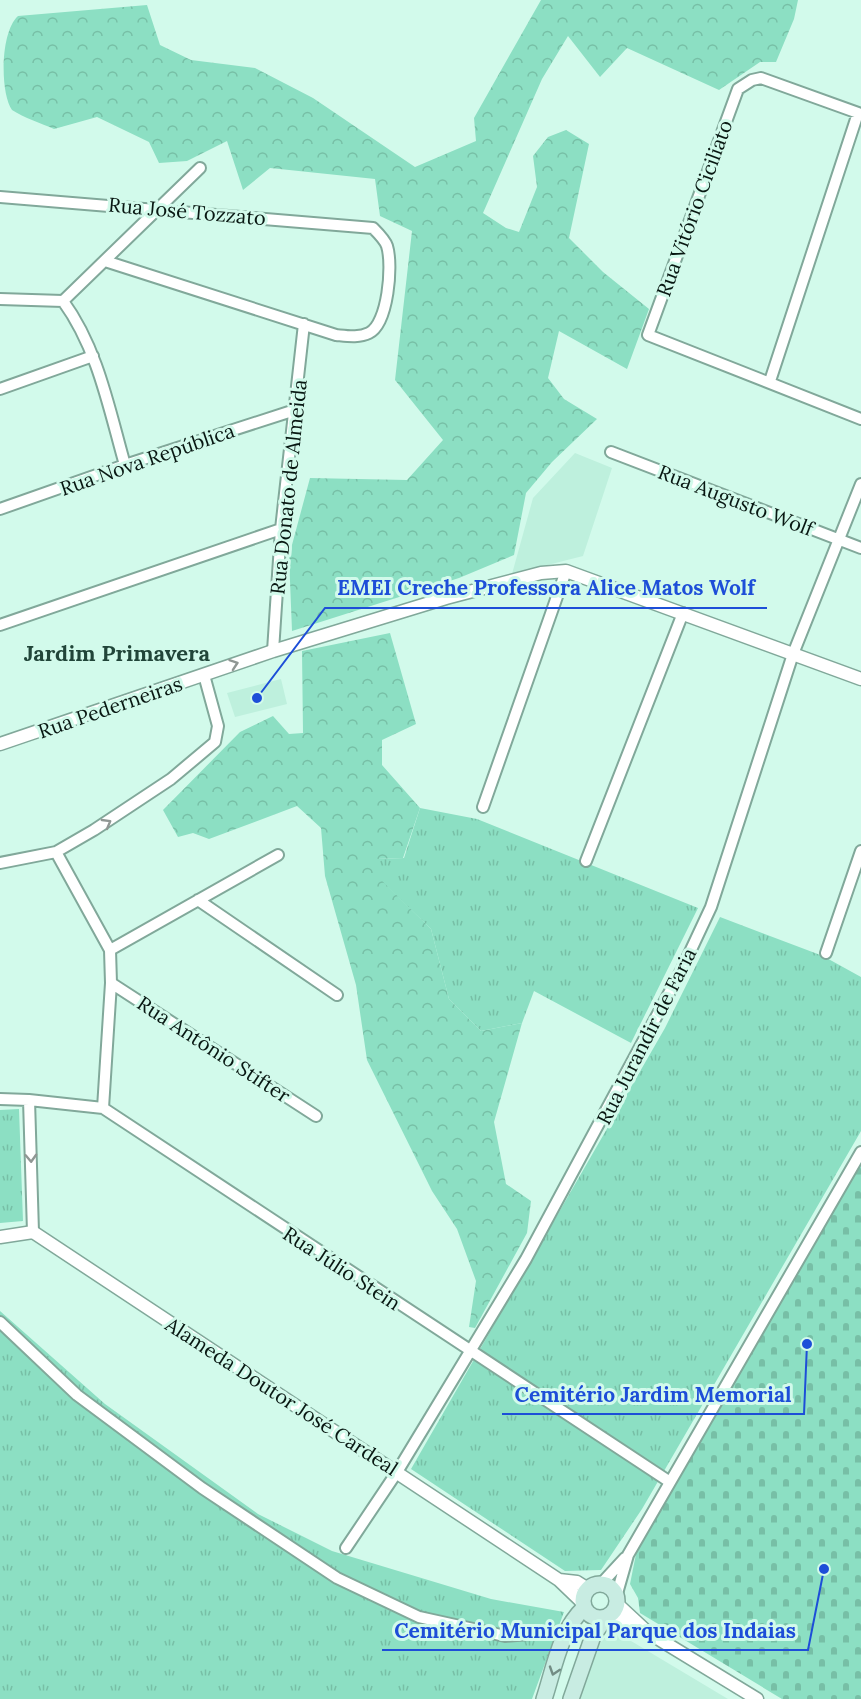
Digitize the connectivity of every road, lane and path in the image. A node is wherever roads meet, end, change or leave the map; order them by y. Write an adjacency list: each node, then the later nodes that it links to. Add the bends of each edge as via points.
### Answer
1 (859, 113): 10 (street); 10 (street, Rua Vitório Ciciliato, via 761,78 744,83 734,97 648,335)
2 (200, 168): 4 (street)
3 (0, 197): 4 (street, Rua José Tozzato)
4 (158, 208): 5 (street); 8 (street, Rua José Tozzato, via 374,228 387,244 390,260 389,285 380,321 370,333 356,337)
5 (105, 261): 7 (street); 8 (street)
6 (0, 299): 7 (street)
7 (63, 301): 9 (street)
8 (304, 324): 12 (street, Rua Donato de Almeida)
9 (93, 356): 11 (street); 15 (street)
10 (770, 381): 13 (street)
11 (0, 389)
12 (295, 410): 15 (street, Rua Nova República); 18 (street, Rua Donato de Almeida)
13 (861, 419)
14 (611, 452): 19 (street, Rua Augusto Wolf)
15 (125, 465): 17 (street, Rua Nova República)
16 (861, 484): 19 (street, Rua Jurandir de Faria)
17 (0, 509)
18 (281, 529): 23 (street); 24 (street, Rua Donato de Almeida)
19 (839, 540): 20 (street, Rua Augusto Wolf); 25 (street, Rua Jurandir de Faria)
20 (861, 548)
21 (566, 571): 22 (street); 24 (street, Rua Pederneiras, via 541,573 446,598); 29 (street)
22 (683, 613): 25 (street); 33 (street)
23 (0, 625)
24 (273, 651): 26 (street, Rua Pederneiras, one-way to 24)
25 (793, 654): 27 (street); 48 (street, Rua Jurandir de Faria, via 706,917 682,969 593,1137)
26 (204, 675): 28 (street, Rua Pederneiras); 31 (street, one-way to 26, via 124,813 214,742 218,726)
27 (861, 679)
28 (0, 742)
29 (483, 807)
30 (861, 851): 37 (street)
31 (56, 852): 34 (street); 36 (street)
32 (278, 855): 35 (street)
33 (586, 861)
34 (0, 863)
35 (198, 900): 36 (street); 39 (street)
36 (110, 950): 38 (street)
37 (826, 953)
38 (111, 983): 42 (street); 43 (street, Rua Antônio Stifter)
39 (337, 995)
40 (0, 1100): 41 (street, Rua Júlio Stein)
41 (29, 1100): 42 (street, Rua Júlio Stein); 45 (street, one-way to 45)
42 (103, 1108): 48 (street, Rua Júlio Stein)
43 (316, 1116)
44 (861, 1152): 50 (street)
45 (33, 1232): 46 (street); 49 (street, Alameda Doutor José Cardeal)
46 (0, 1237)
47 (0, 1322): 55 (street, via 86,1401 202,1488 337,1578 419,1617 505,1636)
48 (470, 1352): 49 (street, Rua Jurandir de Faria); 50 (street, Rua Júlio Stein)
49 (397, 1472): 51 (street, Rua Jurandir de Faria); 53 (street, Alameda Doutor José Cardeal, via 559,1580 577,1582)
50 (670, 1482): 52 (street)
51 (346, 1548)
52 (628, 1555): 53 (street); 54 (street)
53 (589, 1596): 54 (main road, via 596,1617); 54 (main road, via 607,1586); 55 (main road)
54 (612, 1608): 57 (main road, via 590,1645); 58 (street)
55 (567, 1631): 56 (main road, one-way to 56)
56 (544, 1699)
57 (572, 1699)
58 (757, 1699)

